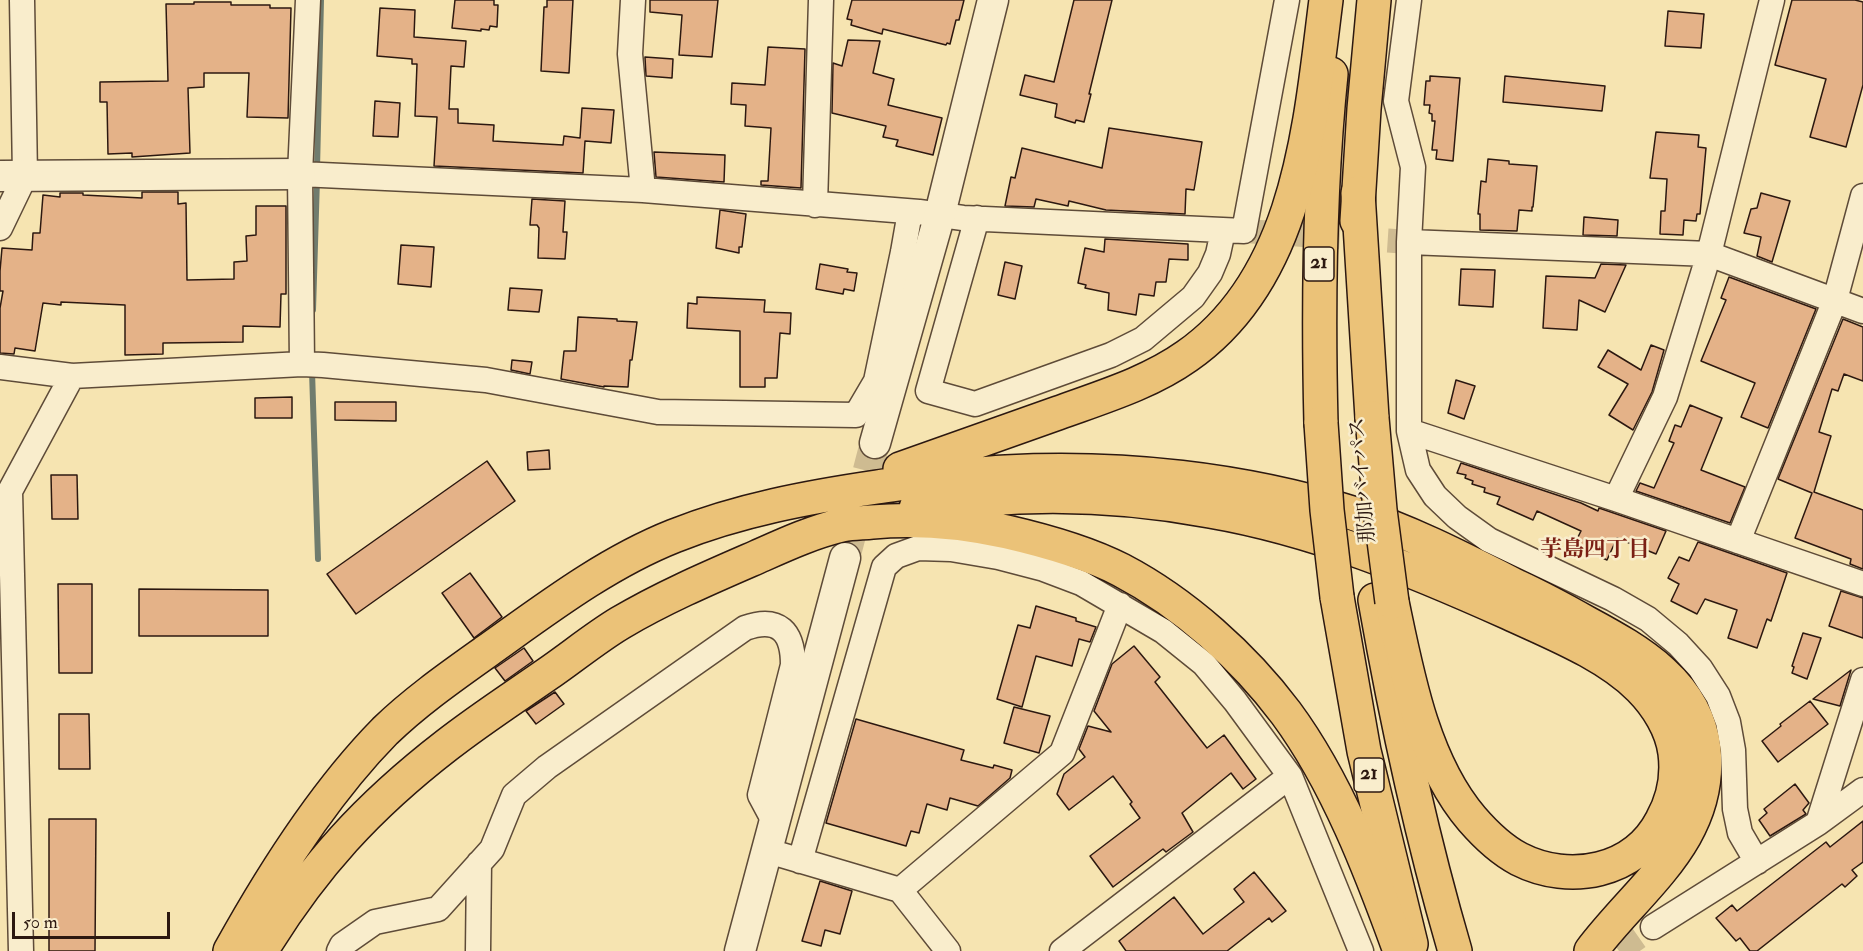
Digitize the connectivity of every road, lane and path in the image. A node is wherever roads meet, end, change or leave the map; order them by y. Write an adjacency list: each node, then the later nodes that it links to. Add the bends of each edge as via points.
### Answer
1 (22, 0): 14 (street)
2 (308, 0): 13 (street)
3 (633, 0): 15 (street, via 630,54)
4 (821, 0): 17 (street)
5 (993, 0): 19 (street)
6 (1287, 0): 22 (street, via 1244,231)
7 (1326, 0): 12 (highway)
8 (1338, 0): 12 (highway, 那加バイパス / 21)
9 (1374, 0): 38 (highway, bridge, via 1358,193 1365,419 1380,510)
10 (1409, 0): 23 (street, via 1395,102 1413,167)
11 (1772, 0): 24 (street)
12 (1320, 104): 32 (highway, via 1277,239 1260,276 1236,310 1186,357 1116,392); 63 (highway, 那加バイパス / 21, bridge, via 1318,338 1327,510 1337,597 1364,752)
13 (310, 174): 14 (street); 15 (street); 27 (street)
14 (13, 176): 21 (street)
15 (643, 190): 17 (street)
16 (1863, 196): 25 (street)
17 (815, 205): 18 (street)
18 (909, 212): 19 (street); 27 (street, via 876,381 855,415 658,412 486,380)
19 (940, 214): 20 (street); 31 (street)
20 (977, 218): 22 (street); 22 (street, via 928,391 975,404 1111,355 1143,339 1193,297 1210,273)
21 (0, 228)
22 (1223, 231)
23 (1409, 242): 24 (street); 30 (street)
24 (1709, 254): 25 (street); 33 (street, via 1665,397)
25 (1835, 300): 26 (street); 35 (street)
26 (1863, 310)
27 (313, 364): 29 (street)
28 (0, 367): 29 (street)
29 (72, 376): 39 (street, via 10,491)
30 (1409, 431): 33 (street); 48 (street, via 1418,470 1435,496 1457,517 1489,540 1648,619 1700,668 1718,696 1728,722 1740,833)
31 (875, 443)
32 (831, 494): 54 (highway, via 715,522 629,557 587,581 424,697 385,731 320,811 279,869); 65 (highway, via 951,476 1051,471 1182,478 1247,488 1355,514 1408,534 1534,594 1638,651 1683,693 1695,717 1703,742 1702,793 1681,844)
33 (1616, 499): 35 (street)
34 (844, 524): 38 (highway, via 983,499 1101,497 1258,520 1408,569 1541,628 1618,670 1641,688 1669,729 1675,753 1670,805 1658,829 1640,849 1618,863 1593,871 1541,868 1517,858 1494,841 1471,818 1448,785 1426,734); 55 (highway, via 730,568 618,624 449,743 350,831 292,901); 62 (highway, via 941,522 1031,537 1080,552 1122,571 1212,633 1288,715 1321,768)
35 (1738, 541): 37 (street)
36 (845, 558): 44 (street)
37 (1863, 584)
38 (1384, 601): 64 (highway, 21, via 1393,701 1413,797)
39 (6, 605): 50 (street)
40 (1120, 605): 42 (street, via 1164,631 1203,664); 47 (street, via 1072,580 998,557 918,548 896,556 884,567); 51 (street, via 1062,753)
41 (1863, 680): 45 (street)
42 (1290, 776): 60 (street); 61 (street)
43 (1863, 790): 45 (street)
44 (775, 822): 46 (street); 49 (street, via 760,795 793,665 793,649 787,633 760,622 717,647 514,795 492,849)
45 (1818, 823): 48 (street)
46 (768, 851): 47 (street); 58 (street)
47 (800, 861): 51 (street)
48 (1757, 862): 52 (street)
49 (479, 863): 56 (street, via 438,909 375,922); 57 (street)
50 (9, 878): 53 (street)
51 (900, 890): 59 (street)
52 (1653, 927)
53 (21, 951)
54 (230, 951)
55 (261, 951)
56 (339, 951)
57 (478, 951)
58 (740, 951)
59 (948, 951)
60 (1062, 951)
61 (1361, 951)
62 (1401, 951)
63 (1413, 951)
64 (1455, 951)
65 (1591, 951)

